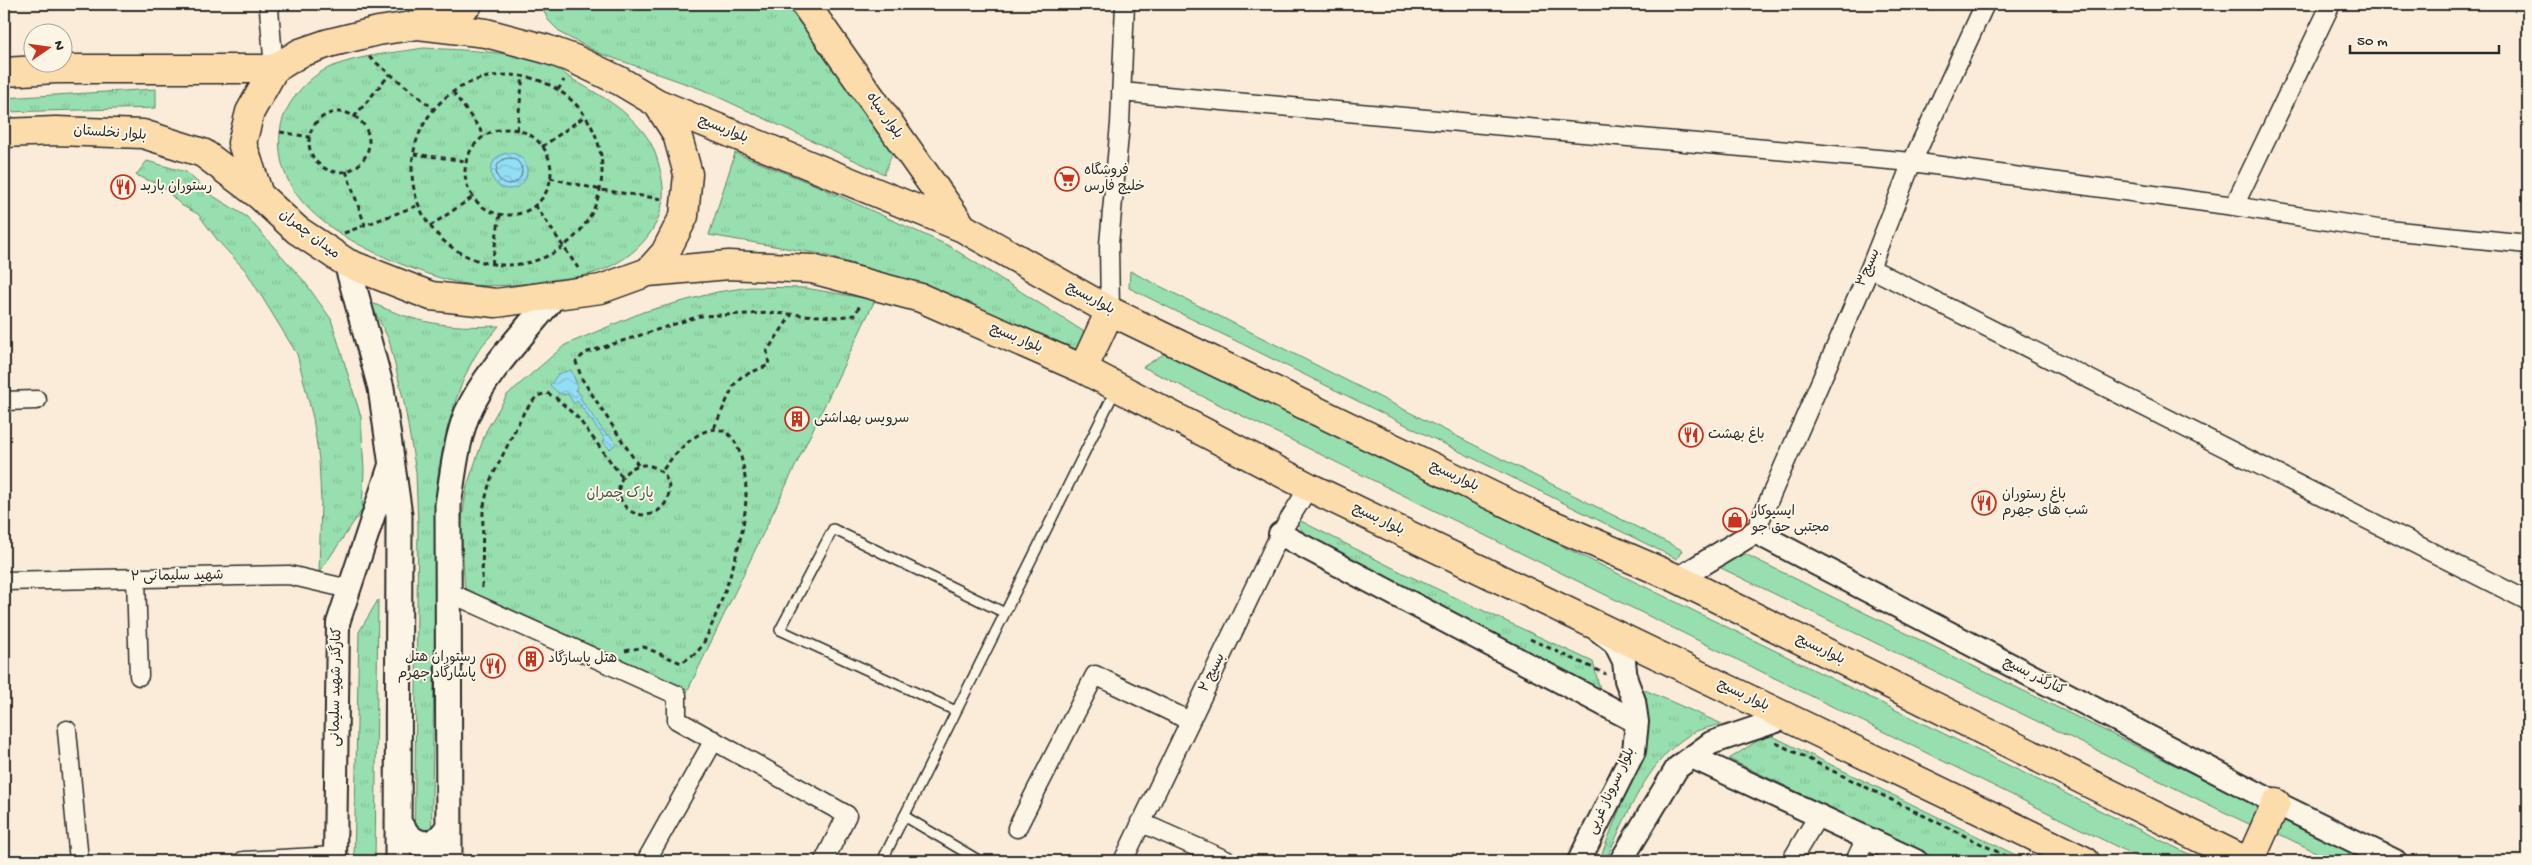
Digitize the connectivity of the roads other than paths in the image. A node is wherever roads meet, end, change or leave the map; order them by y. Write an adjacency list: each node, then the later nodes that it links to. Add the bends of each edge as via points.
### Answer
1 (272, 4): 8 (street, via 268,9)
2 (468, 4): 7 (main road)
3 (807, 4): 16 (main road, بلوار سپاه)
4 (1125, 4): 10 (street)
5 (1985, 4): 13 (street, بسیج۳)
6 (2331, 4): 15 (street)
7 (418, 25): 8 (main road, میدان چمران, via 329,43 300,53); 11 (main road, میدان چمران, via 486,32 546,49 620,81)
8 (274, 69): 9 (main road); 14 (main road, میدان چمران, via 250,112 242,143)
9 (4, 72)
10 (1122, 92): 13 (street); 22 (street, via 1109,244)
11 (657, 103): 16 (main road, بلواربسیج); 20 (main road, میدان چمران, via 677,134 688,174 684,216 665,253)
12 (4, 133): 14 (main road, بلوار نخلستان, via 143,134 203,153)
13 (1912, 162): 15 (street); 19 (street, بسیج۳)
14 (259, 195): 18 (main road, میدان چمران, via 297,230)
15 (2234, 206): 17 (street, via 2378,229)
16 (963, 228): 22 (main road, بلواربسیج)
17 (2528, 244)
18 (347, 263): 21 (main road, میدان چمران, via 431,296 496,303); 27 (main road, via 381,388)
19 (1870, 268): 29 (street, بسیج۳); 36 (street)
20 (648, 272): 21 (main road, میدان چمران, via 601,289); 23 (main road, بلوار بسیج, via 729,265 812,269 921,298)
21 (554, 296): 35 (main road, via 480,389 467,415 448,505)
22 (1110, 311): 23 (main road); 32 (main road, بلواربسیج, via 1542,520)
23 (1083, 369): 24 (main road, بلوار بسیج)
24 (1118, 387): 28 (main road, بلوار بسیج); 37 (lane)
25 (37, 400): 26 (street)
26 (4, 401)
27 (391, 462): 34 (street, کنارگذر شهید سلیمانی); 50 (main road, via 399,515)
28 (1308, 487): 30 (street, بسیج ۲); 38 (main road, بلوار بسیج)
29 (1755, 532): 32 (street); 47 (street, کنارگذر بسیج)
30 (1280, 534): 42 (street, بسیج ۲); 43 (street)
31 (136, 578): 33 (street, شهید سلیمانی ۲); 34 (street, شهید سلیمانی ۲, via 289,575); 39 (street)
32 (1678, 579): 72 (main road, بلواربسیج)
33 (4, 581)
34 (349, 589): 55 (street, کنارگذر شهید سلیمانی, via 338,623)
35 (448, 592): 45 (street, via 678,695 677,720); 52 (main road)
36 (2528, 601)
37 (1005, 613): 40 (lane); 40 (lane, via 833,529 780,630)
38 (1583, 618): 41 (main road, بلوار بسیج); 43 (street, بلوار سروناز غربی, via 1616,643 1624,660)
39 (139, 676)
40 (956, 711): 48 (lane)
41 (1788, 717): 46 (street, via 1711,743); 71 (main road, بلوار بسیج)
42 (1190, 721): 51 (street, بسیج ۲); 53 (street, via 1095,675)
43 (1637, 722): 66 (street, بلوار سروناز غربی, via 1634,751)
44 (67, 730): 56 (street)
45 (714, 740): 60 (street); 61 (street, via 848,815)
46 (1692, 757): 49 (street); 67 (street, via 1677,768)
47 (2276, 803): 73 (main road); 74 (street, کنارگذر بسیج)
48 (904, 816): 62 (lane); 63 (lane)
49 (1818, 816): 54 (street); 68 (street)
50 (398, 822): 52 (main road, via 407,837 419,843 436,841); 58 (main road)
51 (1140, 822): 64 (street, بسیج ۲); 65 (street)
52 (449, 826): 59 (main road)
53 (1017, 828)
54 (1866, 838): 69 (street); 70 (street)
55 (335, 859): 57 (street)
56 (79, 861)
57 (243, 861)
58 (398, 861)
59 (449, 861)
60 (646, 861)
61 (824, 861)
62 (882, 861)
63 (980, 861)
64 (1123, 861)
65 (1228, 861)
66 (1579, 861)
67 (1621, 861)
68 (1791, 861)
69 (1855, 861)
70 (1916, 861)
71 (2086, 861)
72 (2246, 861)
73 (2250, 861)
74 (2395, 861)

